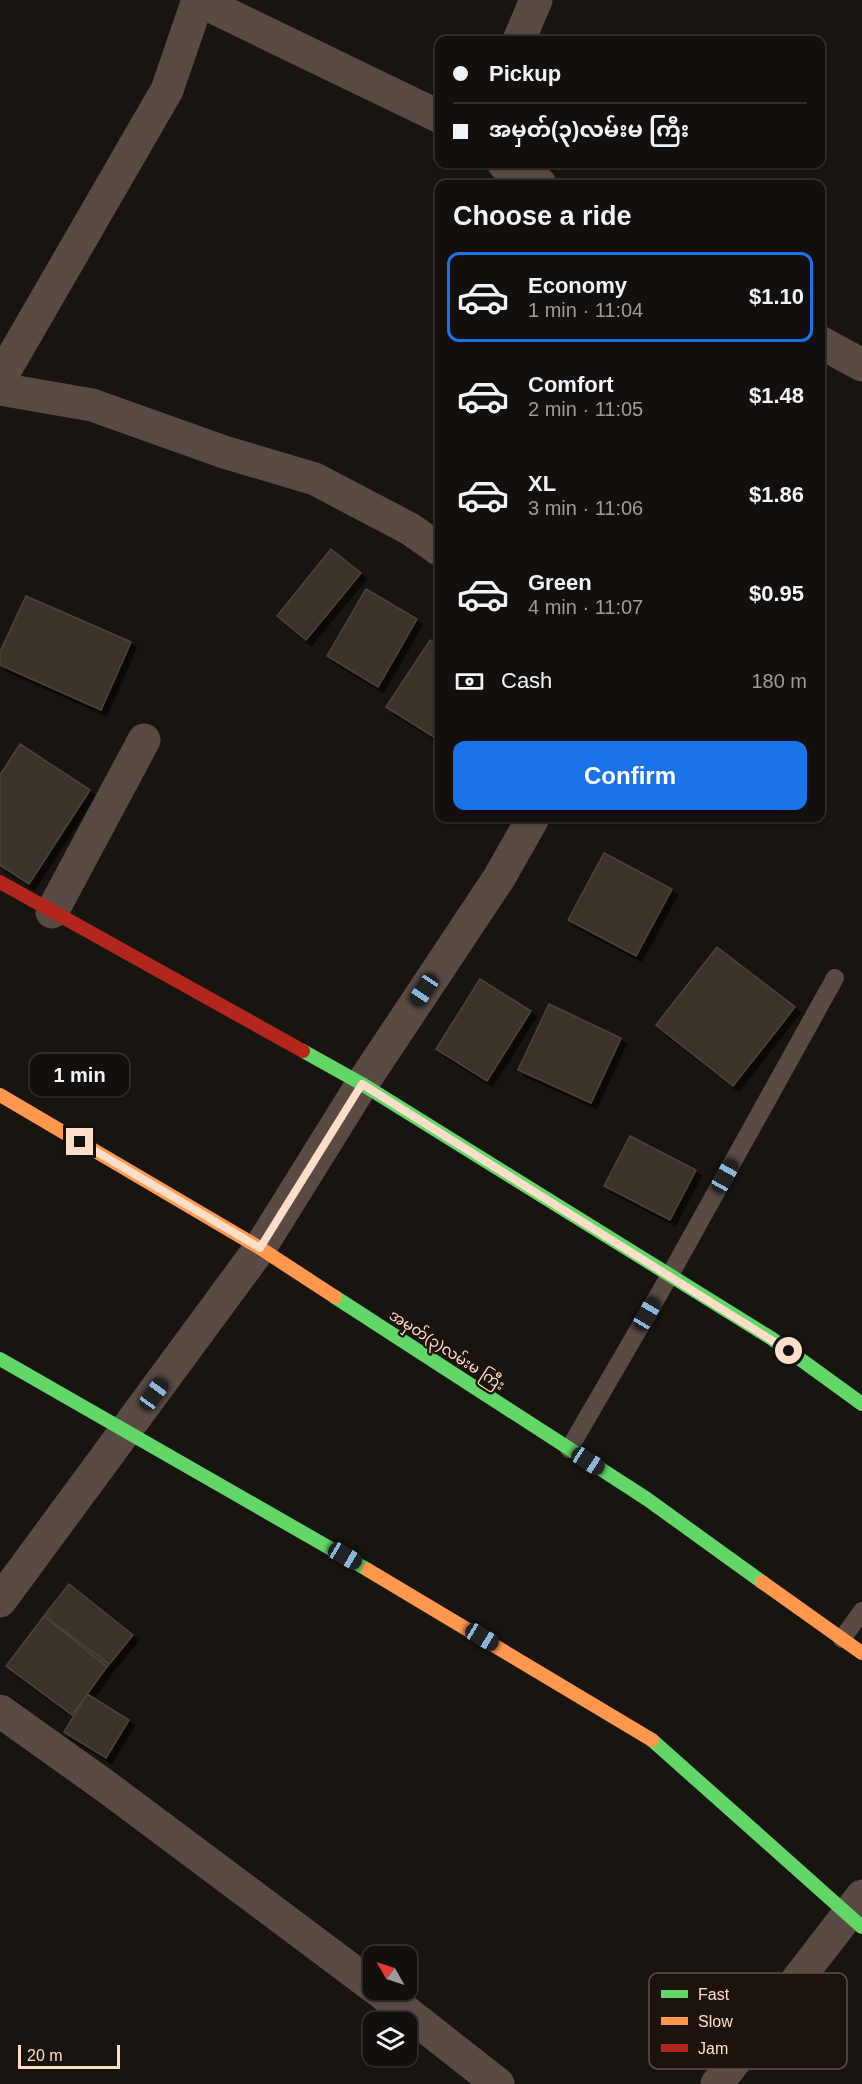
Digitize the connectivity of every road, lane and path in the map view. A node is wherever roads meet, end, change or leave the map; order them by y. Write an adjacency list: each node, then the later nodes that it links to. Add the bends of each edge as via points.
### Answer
1 (198, 0): 4 (street); 9 (street, via 167,90)
2 (536, 0): 3 (street)
3 (521, 36)
4 (435, 115)
5 (511, 168): 6 (street)
6 (533, 180)
7 (825, 345): 8 (street)
8 (862, 365)
9 (0, 379)
10 (0, 389): 11 (street, via 92,405 224,452 315,479)
11 (435, 546)
12 (144, 740): 15 (street)
13 (531, 822): 17 (street, via 499,878)
14 (0, 882): 15 (street)
15 (52, 912): 17 (street)
16 (835, 978): 20 (lane)
17 (362, 1084): 19 (street); 20 (street)
18 (0, 1095): 19 (street, အမှတ်(၃)လမ်းမ ကြီး)
19 (260, 1248): 23 (street); 24 (street, အမှတ်(၃)လမ်းမ ကြီး)
20 (670, 1275): 22 (street, via 771,1338); 24 (lane)
21 (0, 1359): 23 (street)
22 (862, 1404)
23 (128, 1431): 25 (street); 30 (street, via 654,1741)
24 (569, 1449): 27 (street, အမှတ်(၃)လမ်းမ ကြီး, via 647,1499)
25 (0, 1601)
26 (862, 1611): 27 (lane)
27 (842, 1639): 28 (street, အမှတ်(၃)လမ်းမ ကြီး)
28 (862, 1653)
29 (0, 1711): 32 (street)
30 (857, 1913): 31 (street)
31 (808, 1973)
32 (363, 1979)
33 (390, 2000): 35 (street)
34 (729, 2069): 36 (street)
35 (498, 2084)
36 (717, 2084)

